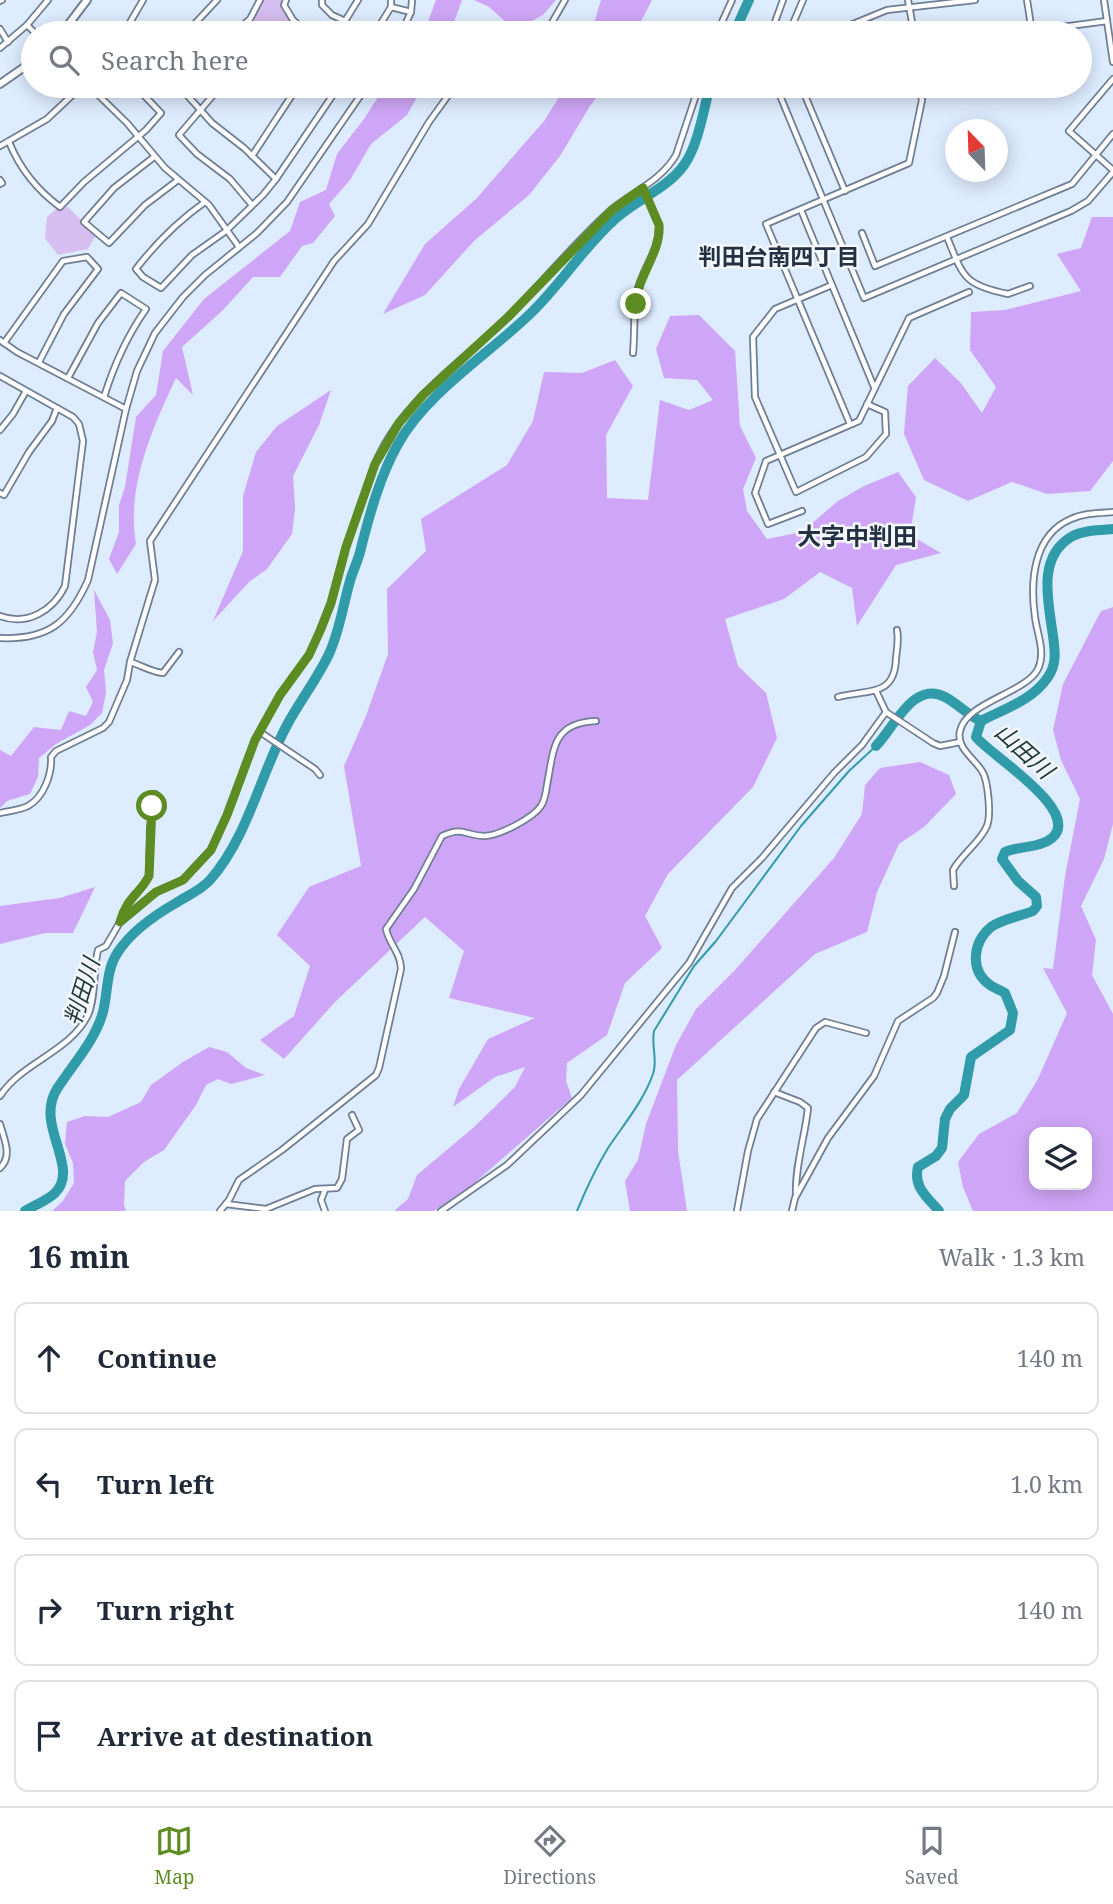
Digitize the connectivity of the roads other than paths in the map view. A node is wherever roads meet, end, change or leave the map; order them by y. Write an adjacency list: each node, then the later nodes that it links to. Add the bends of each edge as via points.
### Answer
1 (48, 0): 23 (street)
2 (87, 0): 24 (street)
3 (143, 0): 25 (street)
4 (218, 0): 26 (street)
5 (260, 0): 27 (street)
6 (286, 0): 28 (street, via 284,5)
7 (322, 0): 8 (street, via 332,15 345,21)
8 (358, 0)
9 (391, 0): 20 (street)
10 (412, 0): 22 (street)
11 (565, 0): 31 (street)
12 (732, 0): 32 (street)
13 (783, 0): 33 (street)
14 (803, 0): 34 (street)
15 (908, 0): 21 (street)
16 (975, 0): 19 (street)
17 (1027, 0): 37 (street)
18 (1104, 0): 38 (street)
19 (964, 1): 21 (street)
20 (390, 7): 22 (street); 29 (street)
21 (909, 8): 35 (street, via 887,10); 36 (street)
22 (411, 12): 30 (street)
23 (30, 21)
24 (71, 21)
25 (131, 21)
26 (198, 21)
27 (248, 21)
28 (296, 21)
29 (382, 21)
30 (407, 21)
31 (553, 21)
32 (723, 21)
33 (775, 21)
34 (794, 21)
35 (860, 21)
36 (912, 21)
37 (1030, 21)
38 (1107, 21): 39 (street); 44 (street)
39 (1092, 23)
40 (0, 29): 42 (street)
41 (21, 30): 42 (street)
42 (8, 41): 43 (street)
43 (0, 48)
44 (1112, 62)
45 (21, 69): 47 (street)
46 (1113, 79): 66 (street, via 1069,131)
47 (0, 84)
48 (69, 98): 64 (street, via 47,119)
49 (101, 98): 63 (street)
50 (146, 98): 63 (street, via 160,113)
51 (190, 98): 61 (street)
52 (211, 98): 61 (street)
53 (291, 98): 67 (street)
54 (331, 98): 70 (street)
55 (359, 98): 81 (street, via 287,202)
56 (446, 98): 108 (street, via 368,223 334,261 150,541 155,580)
57 (695, 98): 72 (street, via 676,155)
58 (780, 98): 74 (street)
59 (806, 98): 73 (street)
60 (922, 98): 73 (street, via 909,163)
61 (201, 111): 67 (street); 76 (street, via 179,135 230,179)
62 (1113, 134): 66 (street)
63 (138, 137): 64 (street, via 60,207 26,173); 68 (street)
64 (9, 142): 65 (street)
65 (0, 146)
66 (1095, 155): 69 (street); 80 (street, via 1072,184)
67 (252, 156): 70 (street)
68 (154, 158): 71 (street); 71 (street, via 114,188 84,222 109,243 145,205)
69 (1113, 171): 82 (street, via 1081,206)
70 (276, 179): 76 (street)
71 (178, 180): 75 (street)
72 (644, 190): 88 (street, via 659,231 637,293); 113 (street, via 612,210 399,423 375,464 331,603 309,655)
73 (845, 191): 74 (street)
74 (822, 200): 77 (street); 82 (street, via 864,298)
75 (205, 202): 78 (street); 78 (street, via 162,238 136,269 161,288 192,255)
76 (252, 205): 78 (street)
77 (800, 210): 83 (street); 86 (street, via 766,224)
78 (226, 231): 81 (street)
79 (862, 233): 80 (street, via 875,266)
80 (947, 237): 82 (street)
81 (239, 247): 97 (street, via 183,297 155,333)
82 (956, 259): 84 (street, via 961,272 975,285 1008,294)
83 (832, 285): 86 (street); 92 (street)
84 (1030, 285)
85 (969, 292): 92 (street, via 909,318)
86 (797, 299): 98 (street); 100 (street, via 775,309 753,337 755,397)
87 (2, 341): 89 (street); 89 (street, via 64,261 87,257 98,269 64,314)
88 (634, 353)
89 (39, 362): 91 (street)
90 (0, 376): 93 (street)
91 (68, 378): 94 (street); 94 (street, via 109,306 121,293 127,294 146,309 120,353)
92 (875, 387): 95 (street)
93 (26, 391): 96 (street); 99 (street)
94 (104, 397): 97 (street)
95 (867, 404): 98 (street, via 859,421); 100 (street, via 885,412 886,434 866,457 796,492)
96 (57, 408): 101 (street, via 4,495); 104 (street, via 79,424 83,441 65,586 55,602 38,615)
97 (126, 409): 106 (street, via 88,580 78,604 48,631 22,639)
98 (850, 424): 100 (street)
99 (0, 430)
100 (780, 454): 102 (street, via 766,461 755,493 768,524)
101 (0, 493)
102 (802, 510)
103 (1113, 512): 114 (street, via 1071,519 1050,535 1033,573 1041,646 1037,671 965,722)
104 (0, 616)
105 (897, 630): 109 (street, via 895,674)
106 (0, 638)
107 (179, 652): 108 (street, via 163,673)
108 (130, 662): 117 (street, via 109,722 56,751 49,779 31,804)
109 (876, 691): 110 (street); 111 (street)
110 (838, 697)
111 (886, 712): 114 (street, via 940,746); 132 (street, via 862,745 732,888 689,963 581,1095 507,1165)
112 (596, 721): 129 (street, via 575,724 559,734 542,805 524,821 486,836 460,831 442,836 387,929 401,959 401,970 376,1075 245,1175)
113 (260, 732): 115 (street); 119 (street, via 211,850 183,880 156,892)
114 (960, 742): 118 (street, via 983,772 989,819 953,870)
115 (320, 775)
116 (155, 794): 119 (street, via 149,876 130,898)
117 (0, 813)
118 (954, 886)
119 (120, 922): 123 (street, via 106,946 98,950 89,1010 82,1024)
120 (955, 932): 128 (street, via 937,993 898,1021 874,1076 836,1125)
121 (866, 1034): 122 (street, via 822,1022)
122 (774, 1092): 128 (street, via 808,1108); 133 (street, via 757,1119)
123 (0, 1096)
124 (352, 1115): 127 (street, via 359,1130 347,1139 342,1179 337,1188)
125 (0, 1124): 126 (street, via 7,1153)
126 (0, 1168)
127 (325, 1191): 129 (street, via 315,1189 266,1209); 131 (street, via 321,1200)
128 (796, 1197): 134 (street)
129 (226, 1204): 130 (street)
130 (220, 1211)
131 (325, 1211)
132 (441, 1211)
133 (737, 1211)
134 (792, 1211)

